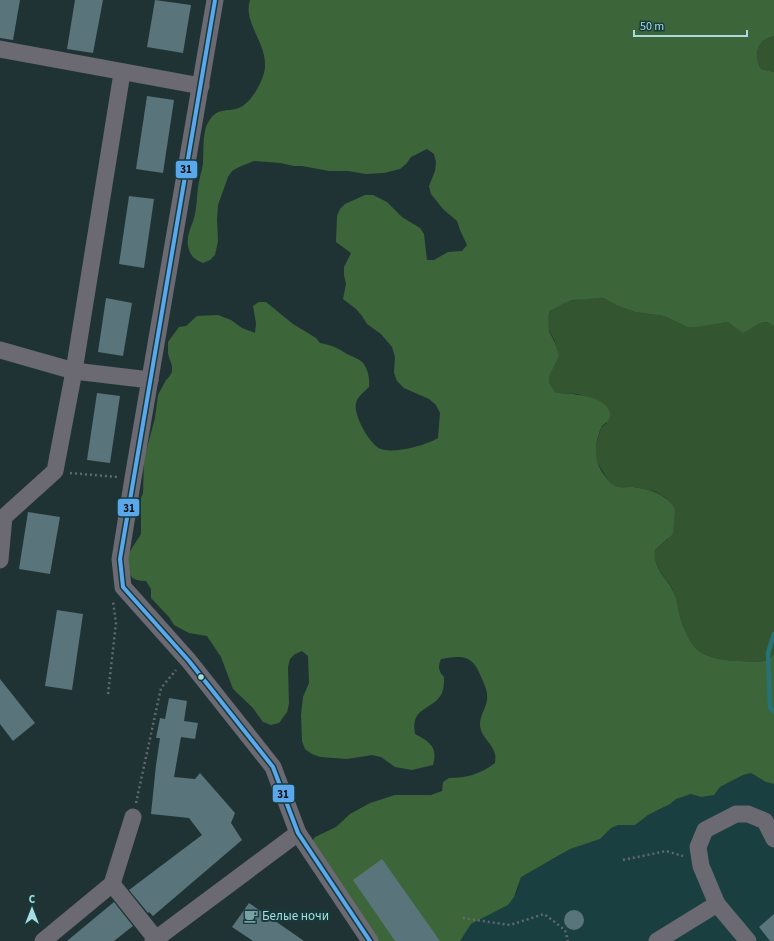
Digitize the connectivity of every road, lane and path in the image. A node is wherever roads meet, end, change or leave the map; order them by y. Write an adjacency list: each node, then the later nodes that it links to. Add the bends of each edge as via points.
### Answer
1 (215, 0): 4 (street)
2 (0, 49): 3 (street)
3 (122, 72): 4 (street); 6 (street)
4 (201, 86): 7 (street)
5 (0, 350): 6 (street)
6 (74, 371): 7 (street); 8 (street)
7 (150, 380): 9 (street)
8 (55, 471): 9 (path); 10 (street, via 4,517)
9 (133, 478): 11 (street, via 120,560 123,587)
10 (0, 560)
11 (189, 661): 12 (path, via 177,669 161,688); 13 (street, via 273,767)
12 (133, 817): 17 (street)
13 (298, 833): 20 (street); 22 (street)
14 (774, 839): 16 (street, via 765,821 748,814 736,814 705,830 698,847)
15 (623, 860): 16 (path, via 666,851)
16 (700, 861): 18 (street)
17 (112, 884): 20 (street); 21 (street)
18 (717, 904): 24 (street); 25 (street)
19 (463, 918): 23 (path, via 510,925 544,914 565,930)
20 (155, 940)
21 (43, 941)
22 (370, 941)
23 (568, 941)
24 (657, 941)
25 (748, 941)

